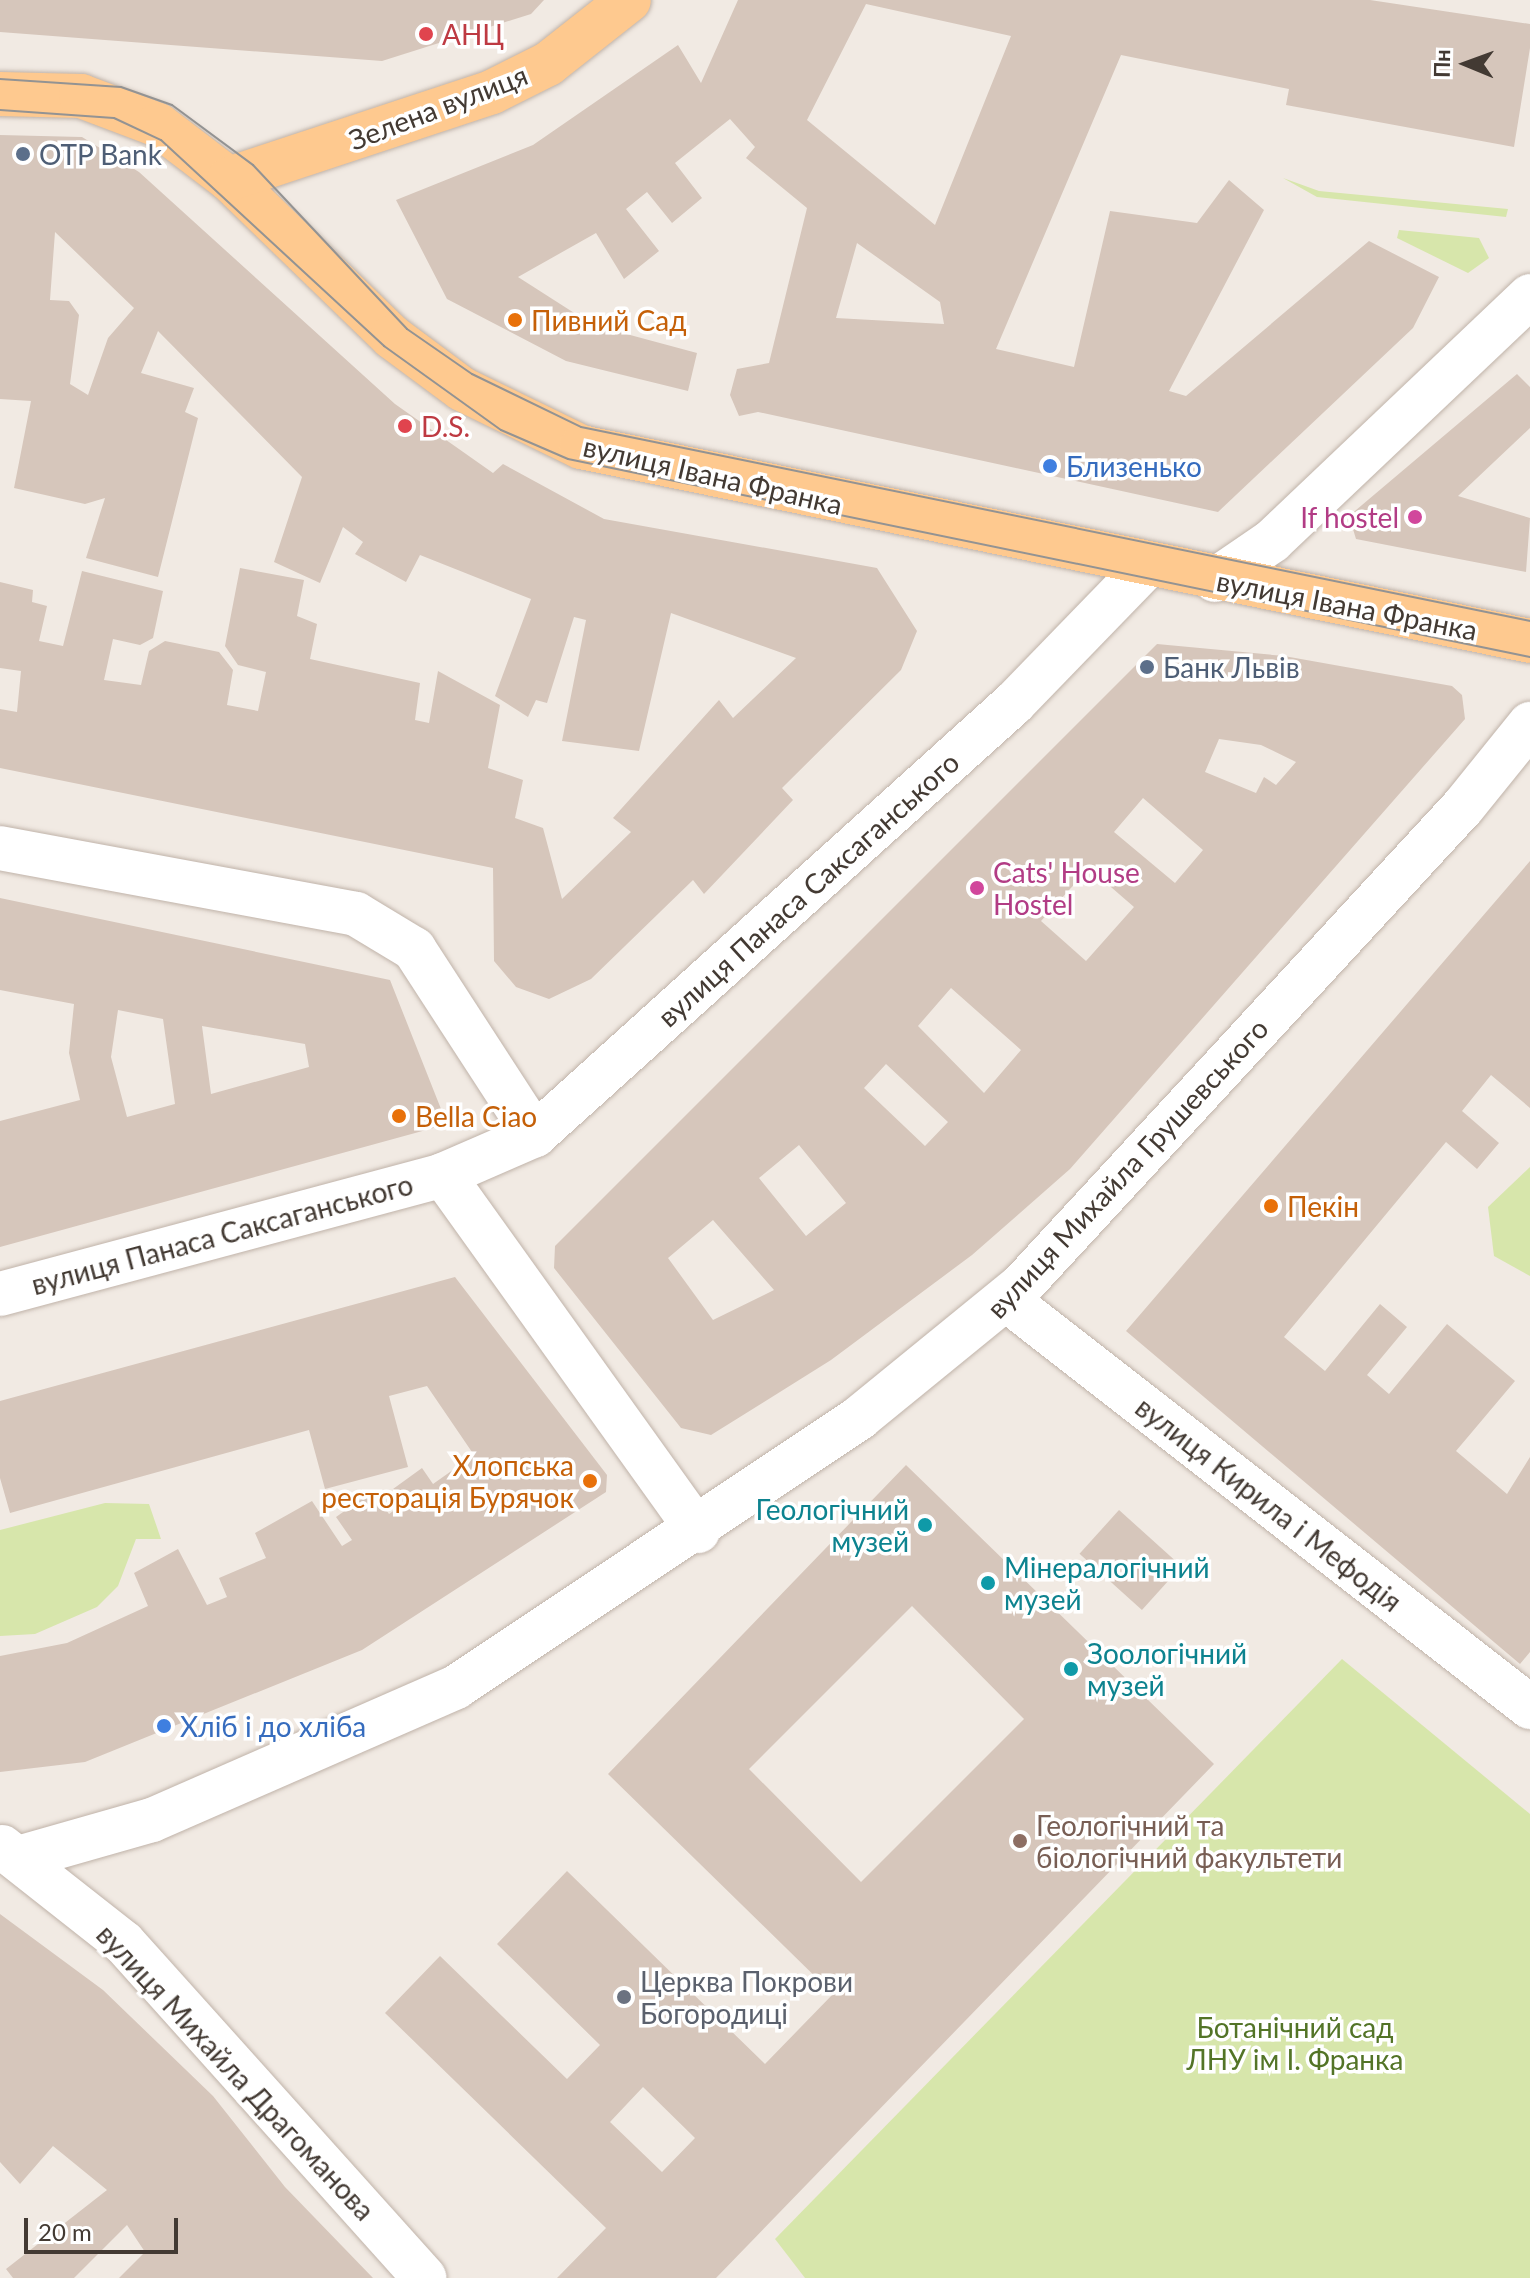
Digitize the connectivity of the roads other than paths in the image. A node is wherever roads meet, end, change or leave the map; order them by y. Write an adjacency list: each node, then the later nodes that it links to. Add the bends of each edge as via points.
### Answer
1 (629, 0): 3 (main road, Зелена вулиця, via 548,64 492,92)
2 (0, 94): 3 (main road, вулиця Івана Франка, via 81,96 125,111 187,143)
3 (229, 179): 5 (main road, вулиця Івана Франка, via 392,337 462,389 566,441 705,477)
4 (1530, 296): 6 (street, via 1272,541)
5 (1146, 567): 6 (main road, вулиця Івана Франка); 10 (street, вулиця Панаса Саксаганського, via 1014,703)
6 (1215, 580): 7 (main road, вулиця Івана Франка)
7 (1530, 641)
8 (1530, 724): 13 (street, вулиця Михайла Грушевського, via 1463,807)
9 (0, 848): 10 (street, via 356,914 414,949)
10 (535, 1135): 11 (street, вулиця Панаса Саксаганського)
11 (443, 1175): 12 (street, вулиця Панаса Саксаганського); 14 (street, вулиця Панаса Саксаганського)
12 (0, 1294)
13 (1007, 1300): 14 (street, вулиця Михайла Грушевського, via 859,1418); 15 (street, вулиця Кирила і Мефодія)
14 (698, 1531): 16 (street, вулиця Михайла Грушевського, via 442,1694 152,1820)
15 (1530, 1707)
16 (11, 1852): 17 (street, вулиця Михайла Драгоманова, via 124,1943)
17 (425, 2278)

